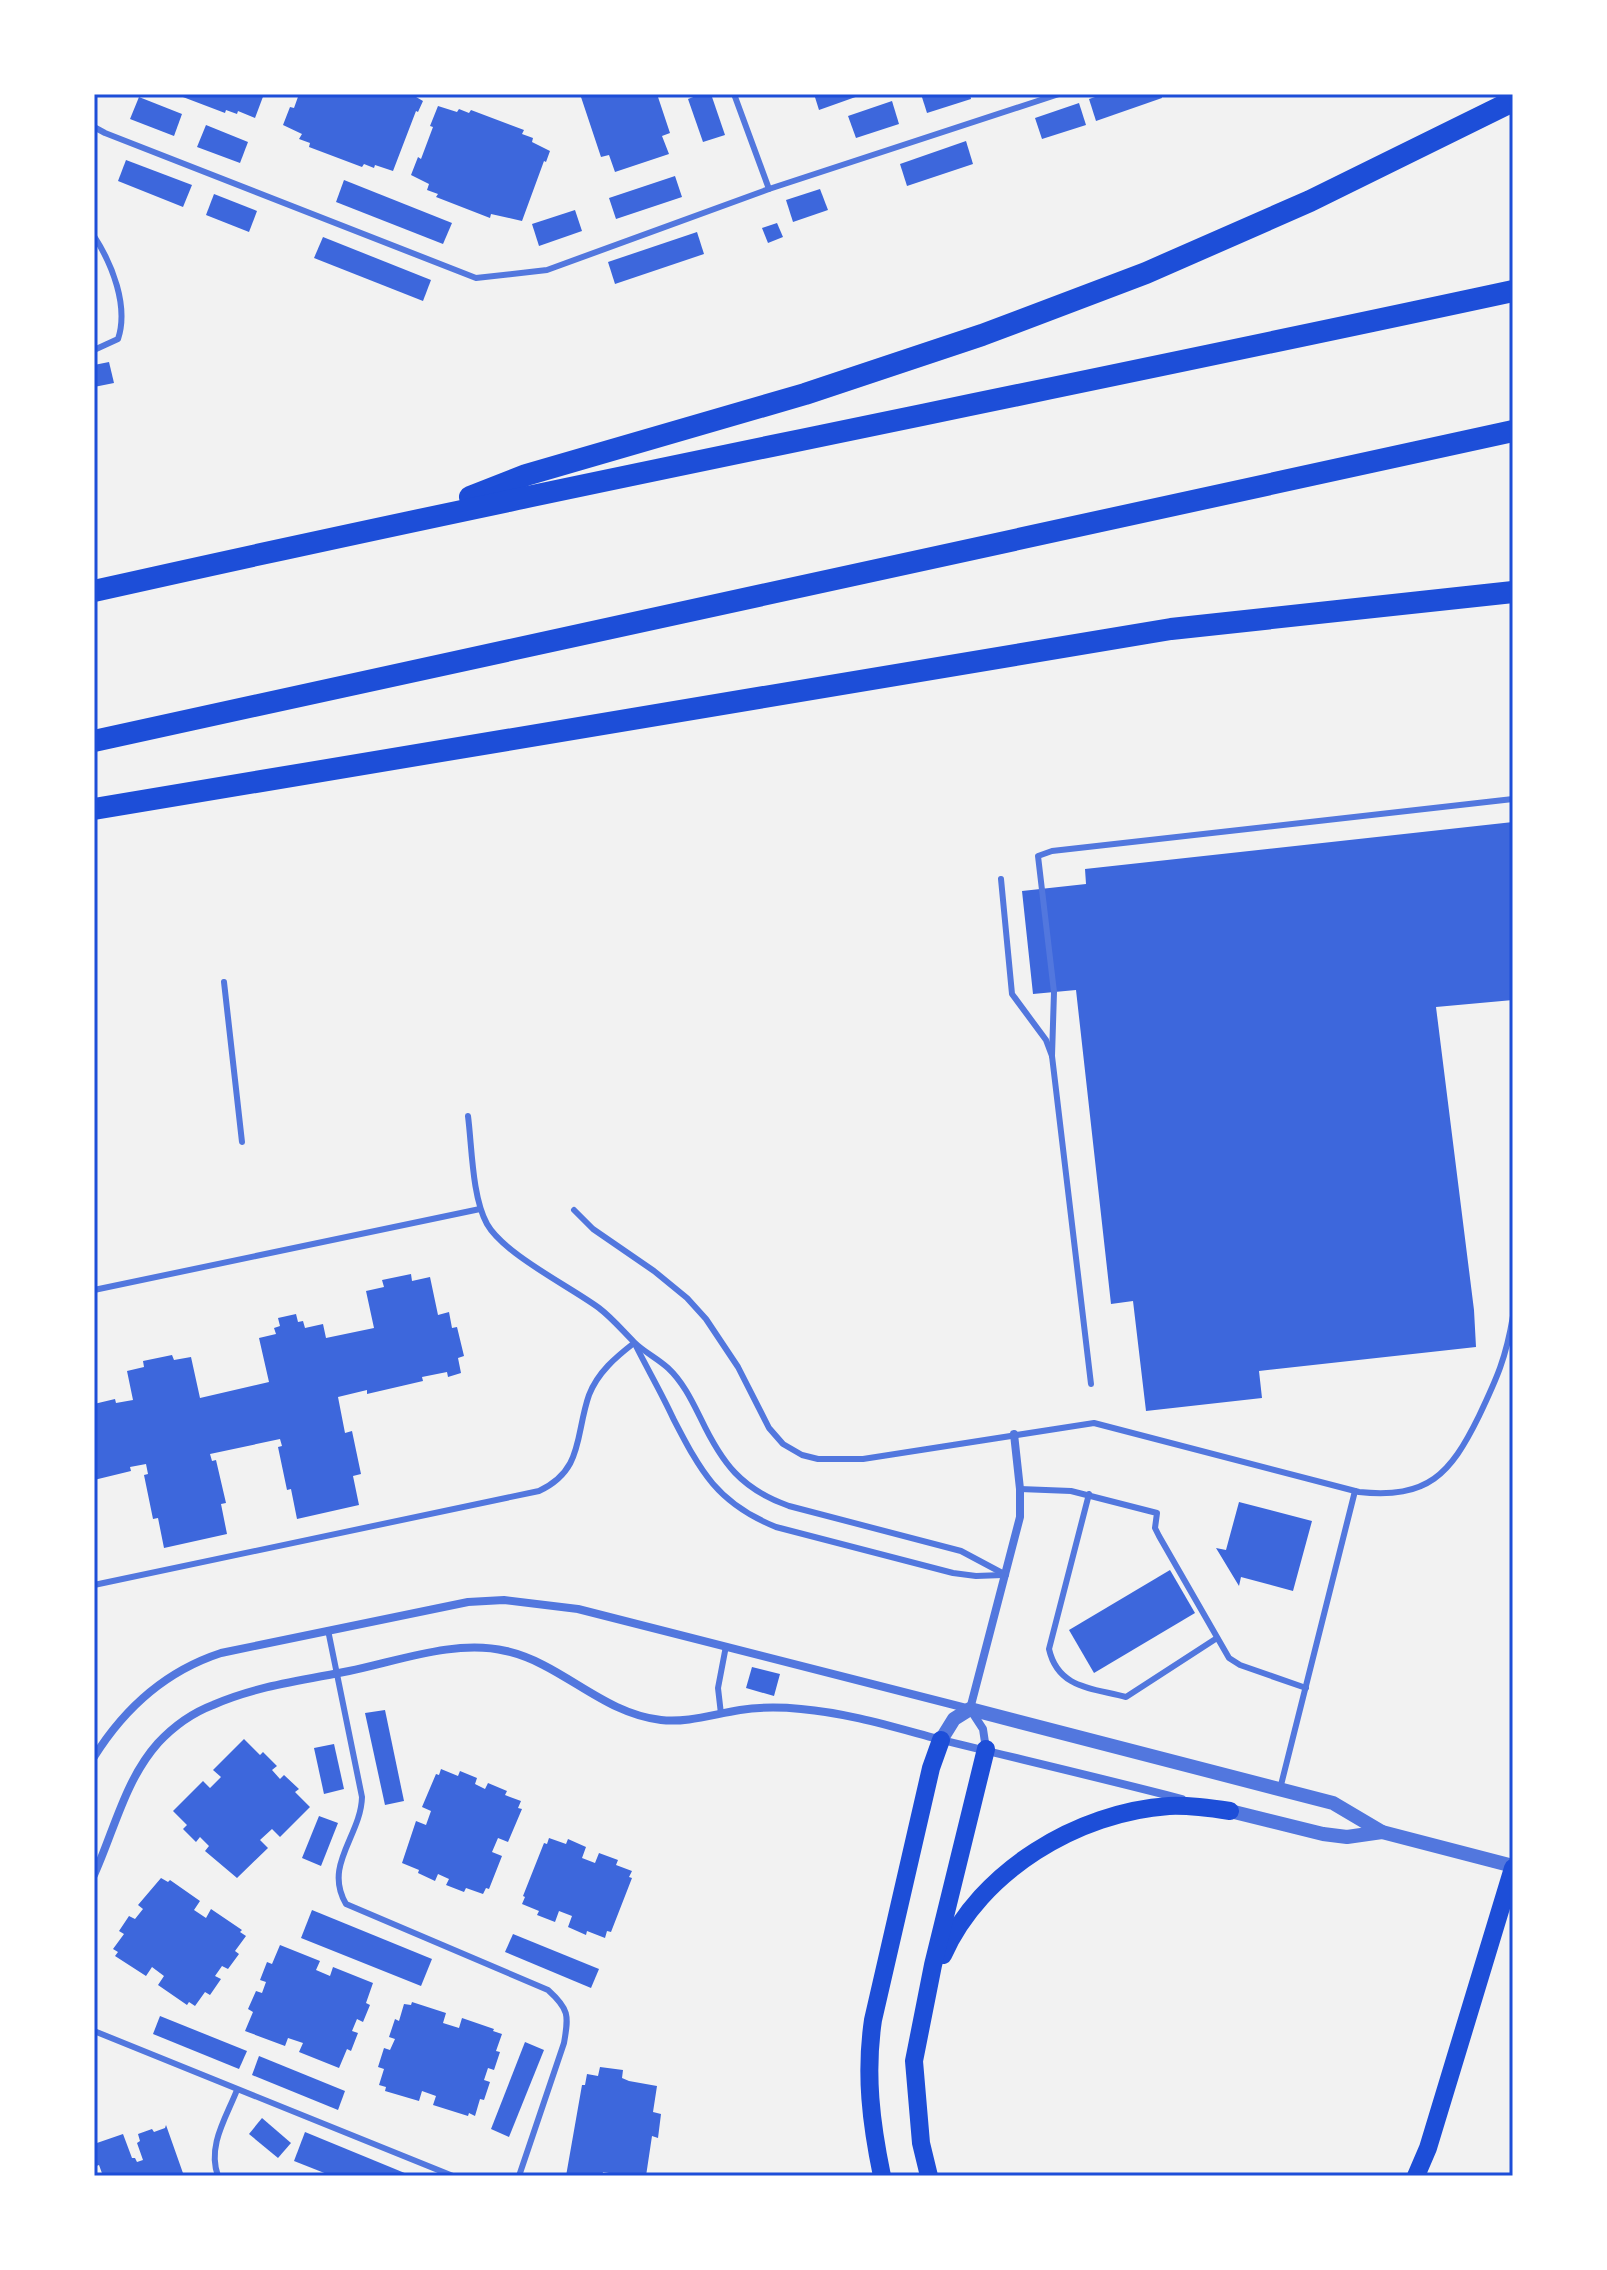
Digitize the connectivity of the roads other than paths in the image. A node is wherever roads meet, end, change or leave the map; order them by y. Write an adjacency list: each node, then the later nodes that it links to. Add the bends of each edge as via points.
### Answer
1 (734, 94): 5 (lane)
2 (1059, 94): 5 (lane)
3 (1513, 101): 10 (highway, via 1310,201 1146,273 997,330 805,394 526,475)
4 (94, 127): 5 (lane, via 476,278 547,270)
5 (769, 189)
6 (94, 236): 8 (lane, via 108,258 121,316 118,339)
7 (1513, 291): 10 (highway)
8 (94, 350)
9 (1513, 431): 13 (highway)
10 (409, 520): 11 (highway)
11 (94, 591)
12 (1513, 592): 15 (highway, via 1171,629)
13 (94, 741)
14 (1513, 799): 18 (lane, via 1038,856 1054,992)
15 (94, 809)
16 (1001, 879): 18 (lane, via 1012,994)
17 (224, 982): 20 (lane)
18 (1052, 1056): 26 (lane)
19 (468, 1116): 21 (lane)
20 (242, 1142)
21 (480, 1209): 23 (lane); 25 (lane, via 500,1239 597,1307)
22 (574, 1210): 27 (lane, via 706,1319 769,1428 802,1455 863,1459)
23 (94, 1290)
24 (1513, 1316): 29 (lane, via 1500,1373 1455,1461 1425,1484 1402,1492)
25 (634, 1343): 31 (lane, via 680,1381 720,1456 765,1497 961,1551); 31 (lane, via 697,1466 754,1518 953,1573); 32 (lane, via 596,1380 573,1460 553,1485)
26 (1091, 1384)
27 (1014, 1434): 28 (street); 29 (lane, via 1109,1425)
28 (1020, 1489): 30 (lane); 31 (street, via 1020,1517)
29 (1355, 1491): 37 (lane)
30 (1089, 1494): 34 (lane, via 1157,1513 1155,1528); 34 (lane, via 1049,1649 1062,1676 1126,1697)
31 (1006, 1575): 38 (street)
32 (94, 1585)
33 (328, 1630): 35 (street, via 437,1606 504,1600 578,1609); 36 (lane); 42 (street, via 221,1653 177,1672 127,1713)
34 (1217, 1638): 37 (lane, via 1240,1665)
35 (726, 1646): 38 (street); 39 (lane, via 718,1688)
36 (336, 1673): 39 (street, via 443,1651 502,1649 547,1665 600,1700 642,1717); 47 (street, via 235,1696 182,1721 141,1765); 53 (lane, via 362,1797 337,1877 346,1904 548,1990 564,2005 564,2043)
37 (1306, 1688): 43 (lane)
38 (970, 1709): 40 (street, via 954,1719); 41 (street, via 983,1729); 43 (street)
39 (721, 1714): 40 (street, via 800,1709)
40 (941, 1740): 41 (street); 54 (main road, via 868,2056 868,2094)
41 (986, 1749): 44 (street); 48 (main road)
42 (94, 1757)
43 (1280, 1789): 45 (street, via 1333,1803)
44 (1230, 1811): 45 (street, via 1323,1834); 48 (main road, via 1170,1806 1139,1810 1062,1836 1029,1856 1000,1878 960,1923)
45 (1382, 1832): 46 (street)
46 (1513, 1867): 56 (main road)
47 (94, 1875)
48 (921, 2018): 55 (main road, via 914,2061 916,2105)
49 (94, 2031): 50 (lane)
50 (237, 2090): 51 (lane, via 215,2144); 52 (lane)
51 (218, 2176)
52 (453, 2176)
53 (519, 2176)
54 (882, 2176)
55 (929, 2176)
56 (1416, 2176)

